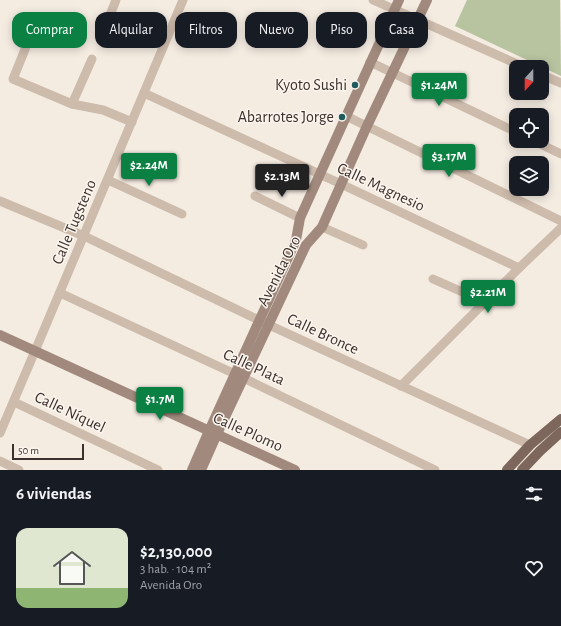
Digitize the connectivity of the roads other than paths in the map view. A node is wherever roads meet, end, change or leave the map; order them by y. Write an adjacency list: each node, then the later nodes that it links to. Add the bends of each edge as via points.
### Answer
1 (116, 0): 7 (street)
2 (183, 0): 19 (street, Calle Tugsteno)
3 (373, 0): 6 (street)
4 (399, 0): 6 (main road, Avenida Oro)
5 (427, 0): 9 (main road, Avenida Oro)
6 (394, 10): 8 (street); 15 (main road, Avenida Oro)
7 (111, 12)
8 (399, 12)
9 (422, 12)
10 (428, 24): 14 (street)
11 (26, 48): 20 (street, via 13,79)
12 (405, 48): 16 (main road, Avenida Oro)
13 (92, 59): 20 (street)
14 (509, 60)
15 (370, 62): 16 (street); 21 (main road, Avenida Oro)
16 (393, 73): 23 (main road, Avenida Oro); 24 (street)
17 (549, 78): 18 (street)
18 (561, 83)
19 (144, 93): 22 (street, Calle Tugsteno); 27 (street, Calle Magnesio)
20 (72, 104): 22 (street, via 103,110)
21 (346, 116): 23 (street); 27 (main road, Avenida Oro)
22 (132, 122): 28 (street, Calle Tugsteno)
23 (367, 126): 29 (main road, Avenida Oro); 34 (street)
24 (509, 129)
25 (549, 148): 26 (street)
26 (561, 154)
27 (320, 175): 29 (street, Calle Magnesio); 33 (main road, Avenida Oro)
28 (108, 180): 32 (street); 37 (street, Calle Tugsteno)
29 (341, 184): 35 (main road, Avenida Oro); 39 (street, Calle Magnesio)
30 (255, 196): 33 (street)
31 (0, 201): 37 (street, Calle Bronce)
32 (182, 214)
33 (300, 218): 43 (main road, Avenida Oro, via 296,240)
34 (561, 221)
35 (322, 227): 38 (street); 43 (main road, Avenida Oro, via 306,245)
36 (561, 228): 39 (street)
37 (84, 236): 41 (street, Calle Tugsteno); 43 (street, Calle Bronce)
38 (363, 245)
39 (518, 268): 42 (street)
40 (433, 279): 42 (street)
41 (60, 293): 45 (street, Calle Tugsteno); 46 (street, Calle Plata)
42 (485, 302): 47 (street)
43 (264, 322): 46 (main road, Avenida Oro); 47 (street, Calle Bronce)
44 (0, 335): 45 (main road, Calle Plomo)
45 (36, 351): 48 (street, Calle Tugsteno); 52 (main road, Calle Plomo)
46 (239, 376): 52 (main road, Avenida Oro); 60 (street, Calle Plata)
47 (401, 386): 53 (street, Calle Bronce)
48 (14, 402): 51 (street, Calle Tugsteno); 56 (street, Calle Níquel)
49 (561, 419): 53 (main road)
50 (561, 432): 62 (main road)
51 (0, 433)
52 (213, 433): 57 (main road, Avenida Oro); 58 (main road, Avenida Oro); 59 (main road, Calle Plomo)
53 (530, 445): 61 (main road)
54 (0, 461): 55 (street)
55 (19, 470)
56 (158, 470)
57 (192, 470)
58 (201, 470)
59 (295, 470)
60 (435, 470)
61 (507, 470)
62 (522, 470)

